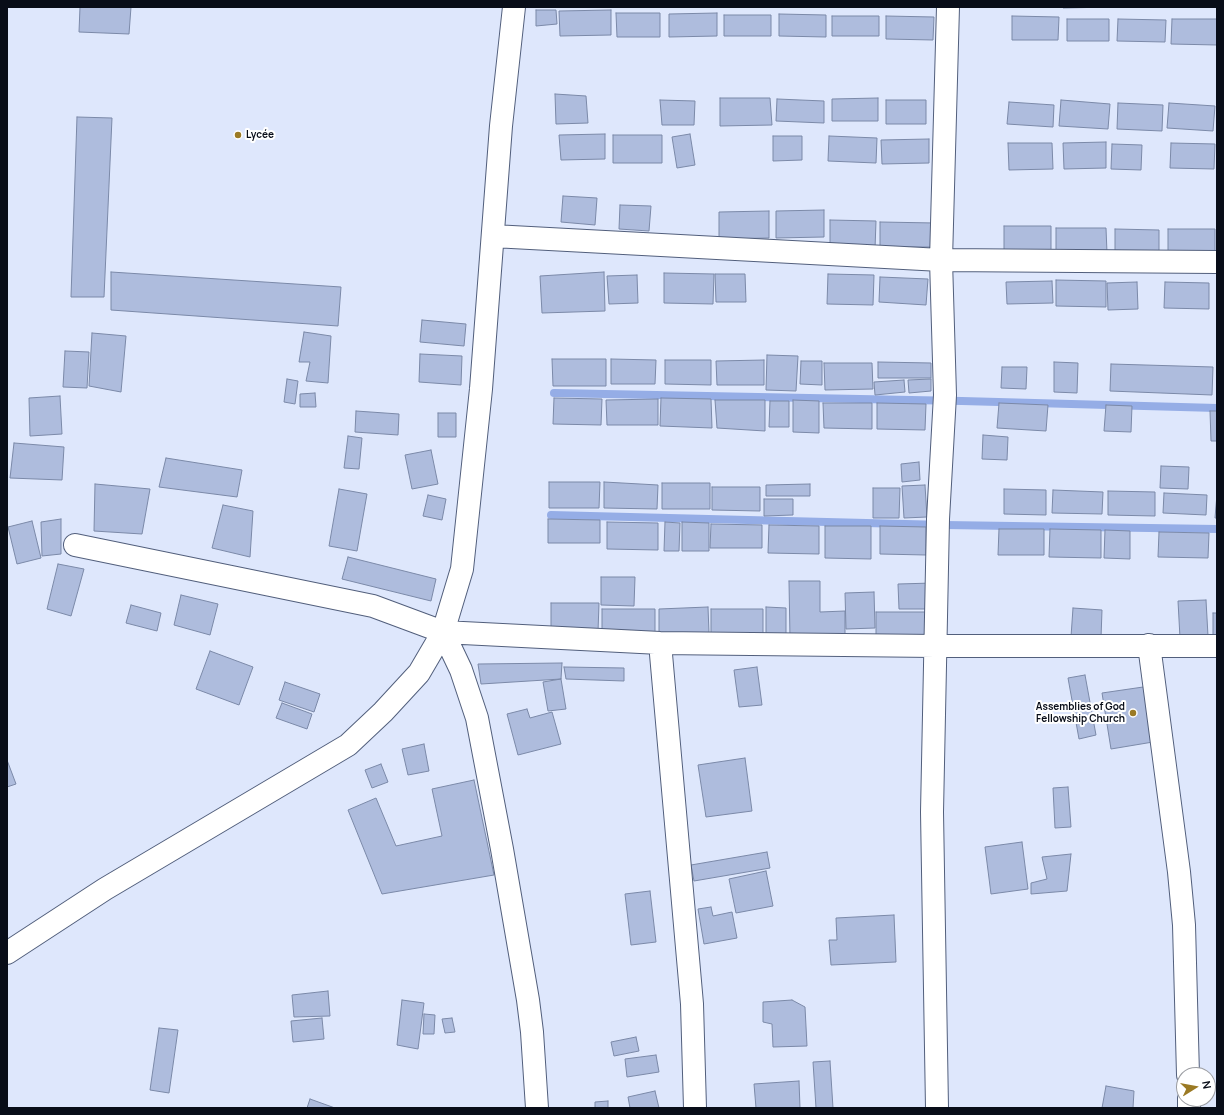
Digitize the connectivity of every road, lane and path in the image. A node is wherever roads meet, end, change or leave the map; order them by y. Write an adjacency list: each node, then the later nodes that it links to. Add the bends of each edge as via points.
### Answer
1 (514, 7): 3 (street, via 501,126)
2 (948, 7): 4 (street)
3 (493, 236): 4 (street); 7 (street, via 481,389 462,569)
4 (941, 260): 5 (street); 10 (street, via 945,395 938,519)
5 (1217, 262)
6 (75, 546): 7 (street, via 373,606)
7 (443, 632): 8 (street); 12 (street, via 419,673 348,745 105,889); 14 (street, via 461,670 477,718 528,1000)
8 (660, 643): 10 (street); 15 (street, via 692,1004)
9 (1149, 645): 10 (street); 11 (street); 13 (street, via 1184,925)
10 (935, 646): 16 (street, via 932,812)
11 (1217, 646)
12 (7, 953)
13 (1188, 1067)
14 (537, 1108)
15 (695, 1108)
16 (937, 1108)

